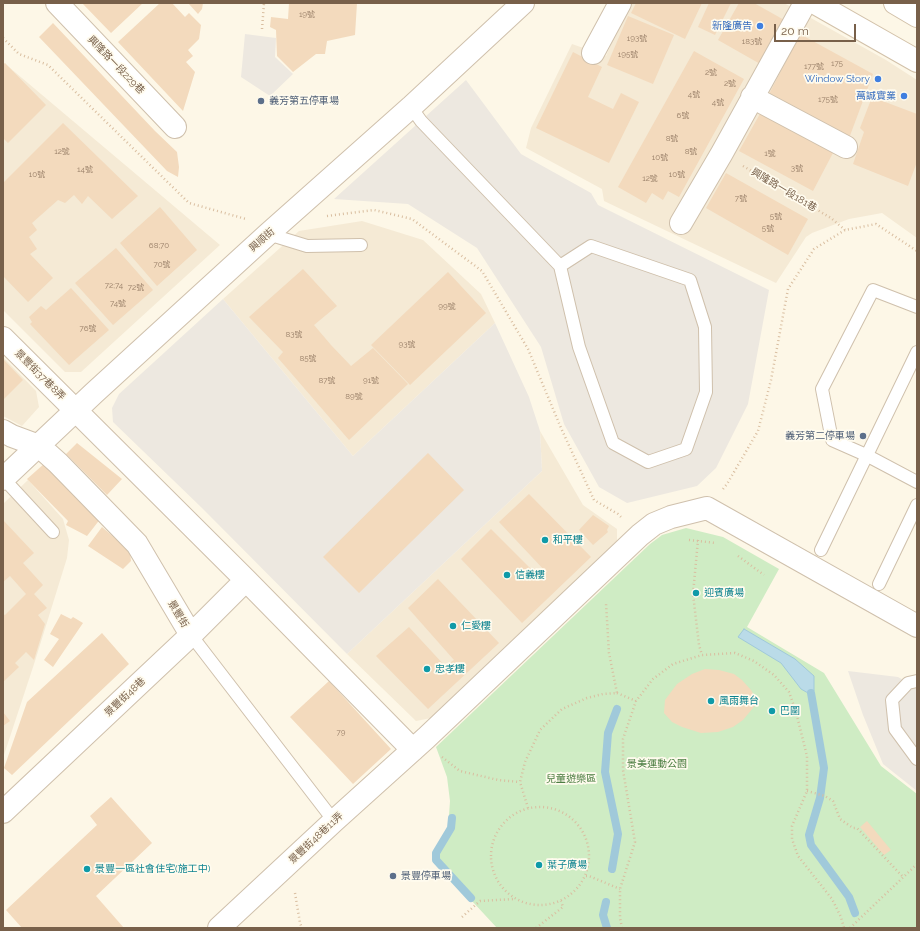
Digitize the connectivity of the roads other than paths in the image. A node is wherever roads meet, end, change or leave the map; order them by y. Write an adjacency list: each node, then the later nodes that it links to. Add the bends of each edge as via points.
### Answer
1 (57, 3): 12 (street, 興隆路一段229巷)
2 (523, 3): 11 (street, 興順街)
3 (620, 3): 8 (street)
4 (805, 3): 10 (street)
5 (815, 3): 9 (street)
6 (894, 3): 7 (street)
7 (917, 16)
8 (593, 53)
9 (917, 60)
10 (752, 97): 13 (street); 14 (street)
11 (411, 107): 15 (street, 興順街); 17 (lane, via 421,121)
12 (175, 127)
13 (846, 147)
14 (681, 223)
15 (268, 234): 16 (lane, via 307,246); 21 (street, 興順街)
16 (361, 245)
17 (560, 266): 17 (lane, via 578,348 612,443 648,462 686,448 706,392 705,327 690,280 591,246)
18 (917, 307): 24 (lane, via 873,290 822,389 832,440)
19 (3, 338): 21 (street, 景豐街37巷8弄)
20 (917, 352): 24 (lane)
21 (76, 412): 23 (street, 興順街); 30 (street)
22 (3, 431): 23 (street, 景豐街)
23 (39, 446): 25 (street, 興順街); 33 (street, 景豐街, via 137,544)
24 (866, 455): 26 (lane); 29 (lane)
25 (3, 479): 28 (lane)
26 (917, 482)
27 (917, 506): 31 (lane)
28 (53, 532)
29 (821, 550)
30 (246, 580): 33 (street, 景豐街48巷); 35 (street)
31 (878, 584)
32 (917, 626): 35 (street, 景豐街48巷11弄, via 707,508 671,517 654,524 640,535)
33 (191, 635): 37 (street, 景豐街48巷); 38 (lane, 景豐街)
34 (917, 681): 36 (lane, via 908,683 892,700 895,729)
35 (413, 750): 38 (street, 景豐街48巷11弄)
36 (917, 759)
37 (3, 812)
38 (334, 821): 39 (street, 景豐街48巷11弄)
39 (219, 928)

